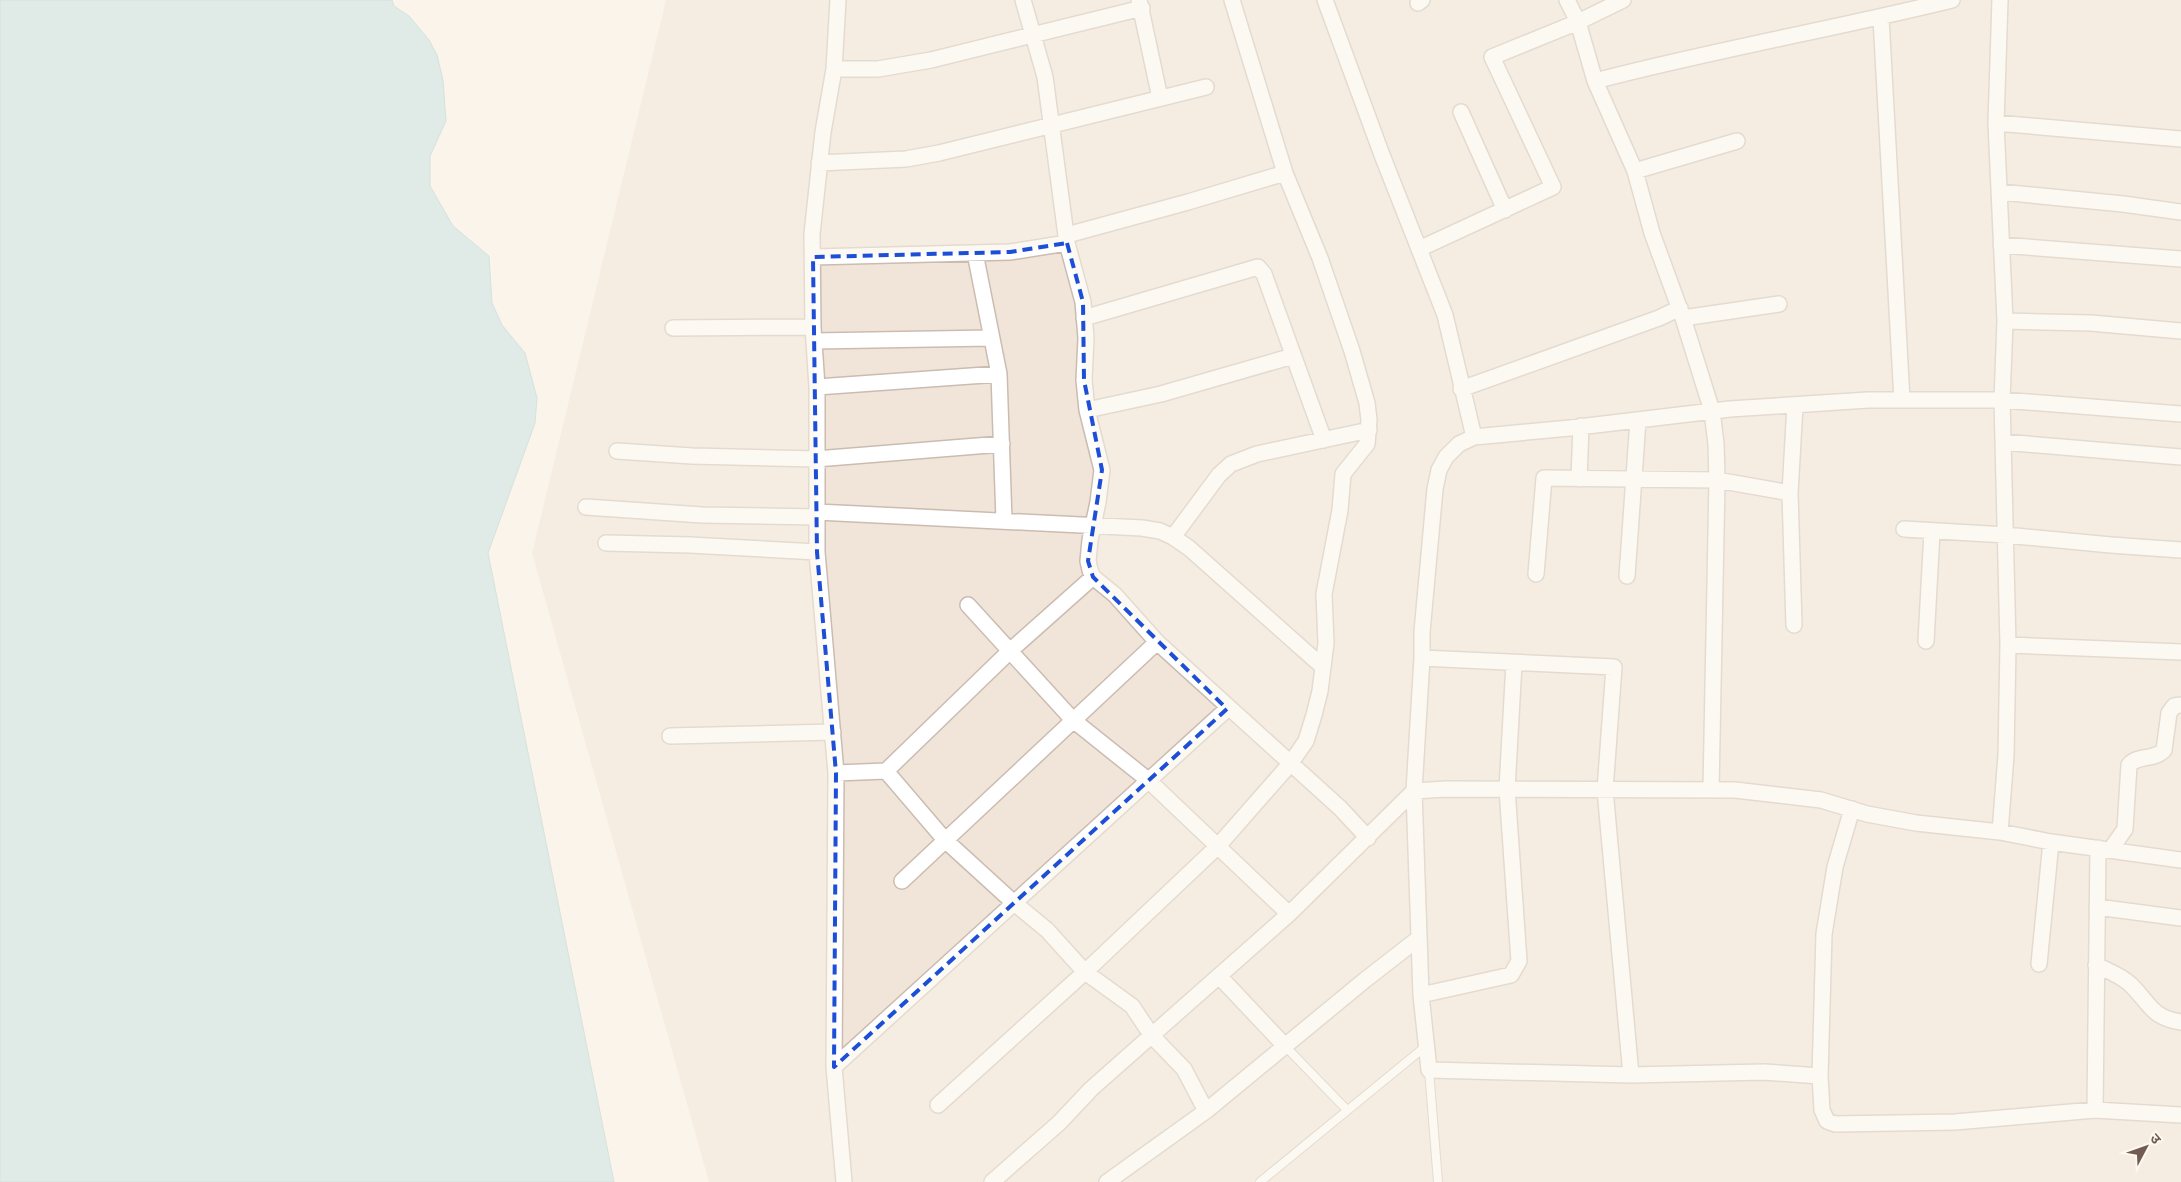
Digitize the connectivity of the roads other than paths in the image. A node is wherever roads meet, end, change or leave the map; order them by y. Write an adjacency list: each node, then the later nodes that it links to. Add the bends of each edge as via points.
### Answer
1 (838, 0): 13 (street)
2 (1023, 0): 12 (street)
3 (1232, 0): 24 (street)
4 (1325, 0): 30 (street)
5 (1568, 0): 11 (street)
6 (1623, 0): 11 (street)
7 (1952, 0): 10 (street)
8 (2000, 0): 18 (street)
9 (1141, 4): 12 (street); 16 (street)
10 (1881, 18): 14 (street, via 1670,62); 46 (street)
11 (1578, 22): 14 (street); 26 (street, via 1492,57 1553,187)
12 (1033, 35): 13 (street, via 896,66); 19 (street, via 1044,77)
13 (834, 69): 22 (street)
14 (1595, 82): 23 (street)
15 (1206, 87): 16 (street)
16 (1160, 98): 19 (street)
17 (1461, 112): 26 (street)
18 (1996, 123): 20 (street); 25 (street)
19 (1051, 125): 22 (street, via 906,159); 28 (street)
20 (2181, 138)
21 (1737, 141): 23 (street)
22 (819, 163): 32 (street)
23 (1635, 171): 35 (street, via 1652,233)
24 (1285, 172): 28 (street); 54 (street, via 1320,258 1352,351 1367,403)
25 (2000, 192): 27 (street); 29 (street)
26 (1505, 210): 30 (street)
27 (2181, 212)
28 (1067, 239): 31 (street, via 1010,252); 36 (street)
29 (2001, 245): 33 (street); 37 (street)
30 (1419, 249): 45 (street, via 1445,315)
31 (975, 254): 32 (street); 41 (street)
32 (813, 257): 40 (street)
33 (2181, 260)
34 (1779, 304): 35 (street)
35 (1682, 313): 45 (street, via 1659,318); 50 (street)
36 (1084, 318): 42 (street, via 1258,267 1264,274); 49 (street)
37 (2005, 320): 39 (street); 47 (street)
38 (673, 328): 40 (street)
39 (2181, 331)
40 (813, 334): 41 (street); 44 (street)
41 (991, 338): 43 (street)
42 (1293, 356): 49 (street, via 1161,394); 56 (street)
43 (1000, 374): 44 (street); 58 (street)
44 (816, 387): 61 (street)
45 (1461, 389): 55 (street)
46 (1902, 400): 47 (street); 48 (street)
47 (2002, 400): 51 (street); 57 (street)
48 (1795, 405): 50 (street); 65 (street)
49 (1087, 410): 69 (street, via 1102,470)
50 (1712, 411): 52 (street); 64 (street)
51 (2181, 414)
52 (1638, 420): 53 (street); 63 (street)
53 (1581, 426): 55 (street); 62 (street)
54 (1369, 430): 56 (street); 89 (street, via 1367,444 1343,474 1340,510 1324,594 1326,643)
55 (1474, 437): 87 (street, via 1458,444 1439,470)
56 (1324, 440): 73 (street, via 1243,458 1232,464 1210,486)
57 (2003, 442): 60 (street); 72 (street)
58 (1002, 444): 61 (street); 68 (street)
59 (617, 451): 61 (street)
60 (2181, 457)
61 (816, 459): 67 (street)
62 (1579, 479): 63 (street); 77 (street, via 1544,478)
63 (1634, 480): 64 (street); 78 (street)
64 (1717, 480): 65 (street); 101 (street)
65 (1790, 493): 81 (street)
66 (586, 508): 67 (street, via 702,515)
67 (817, 515): 68 (street); 76 (street)
68 (1004, 520): 69 (street)
69 (1093, 524): 73 (street, via 1142,528); 79 (street, via 1088,561)
70 (1904, 529): 71 (street)
71 (1932, 532): 72 (street); 82 (street)
72 (2006, 535): 75 (street); 84 (street)
73 (1173, 537): 89 (street)
74 (606, 544): 76 (street)
75 (2181, 550)
76 (817, 552): 93 (street)
77 (1536, 574)
78 (1627, 576)
79 (1093, 577): 83 (street, via 1115,595); 85 (street)
80 (968, 605): 85 (street)
81 (1794, 625)
82 (1926, 641)
83 (1157, 642): 91 (street); 92 (street)
84 (2008, 645): 86 (street); 104 (street, via 2006,755)
85 (1011, 650): 92 (street); 96 (street)
86 (2181, 652)
87 (1422, 658): 88 (street); 102 (street)
88 (1514, 663): 99 (street); 100 (street, via 1614,667)
89 (1323, 667): 95 (street, via 1306,741)
90 (2181, 705): 109 (street, via 2174,706 2169,713 2164,750 2156,756 2134,760 2129,765 2125,829)
91 (1227, 708): 95 (street); 98 (street)
92 (1074, 720): 98 (street); 106 (street)
93 (833, 732): 94 (street); 97 (street)
94 (670, 736)
95 (1290, 764): 105 (street); 108 (street)
96 (886, 771): 97 (street); 106 (street)
97 (836, 773): 126 (street)
98 (1148, 780): 108 (street); 112 (street)
99 (1507, 789): 100 (street); 102 (street); 121 (street, via 1519,961 1511,975)
100 (1605, 790): 101 (street); 128 (street)
101 (1711, 790): 103 (street, via 1821,800)
102 (1414, 791): 105 (street); 116 (street)
103 (1852, 809): 104 (street, via 1916,823); 129 (street, via 1836,867 1824,934)
104 (2000, 832): 107 (street)
105 (1368, 838): 114 (street)
106 (945, 840): 111 (street); 112 (street)
107 (2052, 842): 109 (street); 117 (street)
108 (1218, 846): 114 (street); 119 (street)
109 (2104, 848): 110 (street); 113 (street)
110 (2181, 860)
111 (902, 881)
112 (1013, 902): 119 (street, via 1047,930); 126 (street)
113 (2097, 907): 115 (street); 118 (street)
114 (1289, 914): 120 (street)
115 (2181, 918)
116 (1419, 938): 121 (street); 124 (street)
117 (2039, 964)
118 (2096, 965): 122 (street, via 2129,984 2156,1014); 132 (street)
119 (1085, 972): 123 (street, via 1132,1006); 130 (street)
120 (1219, 976): 123 (street); 124 (street)
121 (1421, 995): 125 (street)
122 (2181, 1022)
123 (1152, 1036): 133 (street, via 1184,1068); 136 (street, via 1091,1088 1059,1123)
124 (1285, 1046): 131 (lane); 133 (street)
125 (1426, 1046): 127 (street); 131 (lane)
126 (834, 1067): 135 (street)
127 (1429, 1070): 128 (street); 139 (lane)
128 (1631, 1075): 129 (street, via 1764,1072)
129 (1820, 1076): 132 (street, via 1823,1115 1835,1124 1955,1122)
130 (938, 1105)
131 (1347, 1110): 138 (lane)
132 (2095, 1110): 134 (street)
133 (1206, 1111): 137 (street)
134 (2181, 1115)
135 (844, 1182)
136 (992, 1182)
137 (1107, 1182)
138 (1260, 1182)
139 (1438, 1182)

